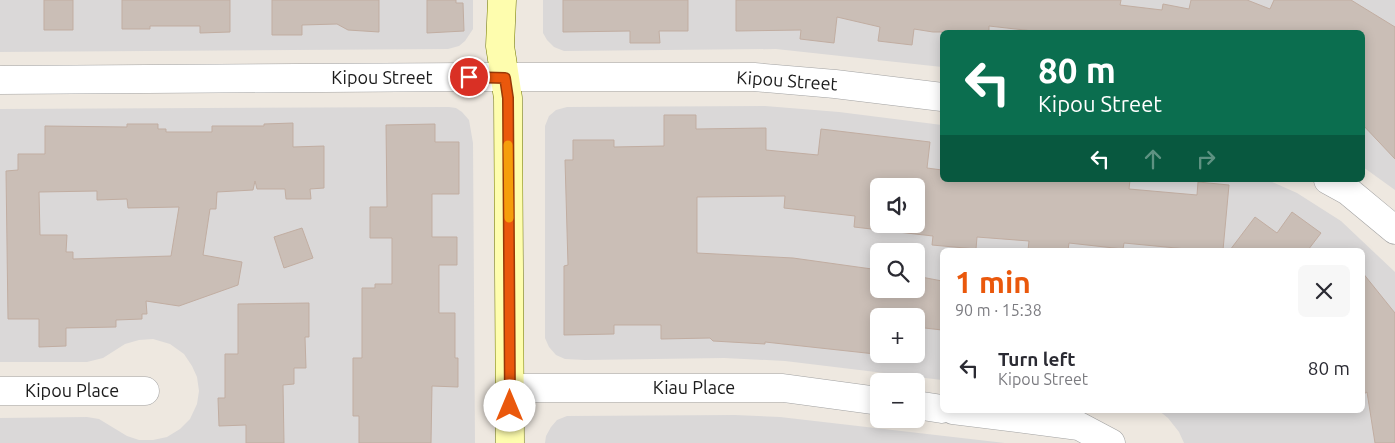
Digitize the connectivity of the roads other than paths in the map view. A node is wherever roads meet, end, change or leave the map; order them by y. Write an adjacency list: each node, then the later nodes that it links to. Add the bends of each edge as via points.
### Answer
1 (502, 0): 2 (street, via 500,46)
2 (505, 78): 3 (street, Kipou Street); 4 (street, Kipou Street, via 754,78); 7 (street, via 508,98)
3 (0, 80)
4 (940, 97)
5 (1332, 182): 6 (street, via 1348,191)
6 (1395, 230)
7 (509, 388): 10 (street, Kiau Place, via 783,388); 14 (street)
8 (145, 390): 9 (street, Kipou Place)
9 (0, 391)
10 (870, 400)
11 (925, 406): 12 (street)
12 (940, 409)
13 (977, 413): 15 (street, via 1079,426)
14 (510, 443)
15 (1111, 443)

